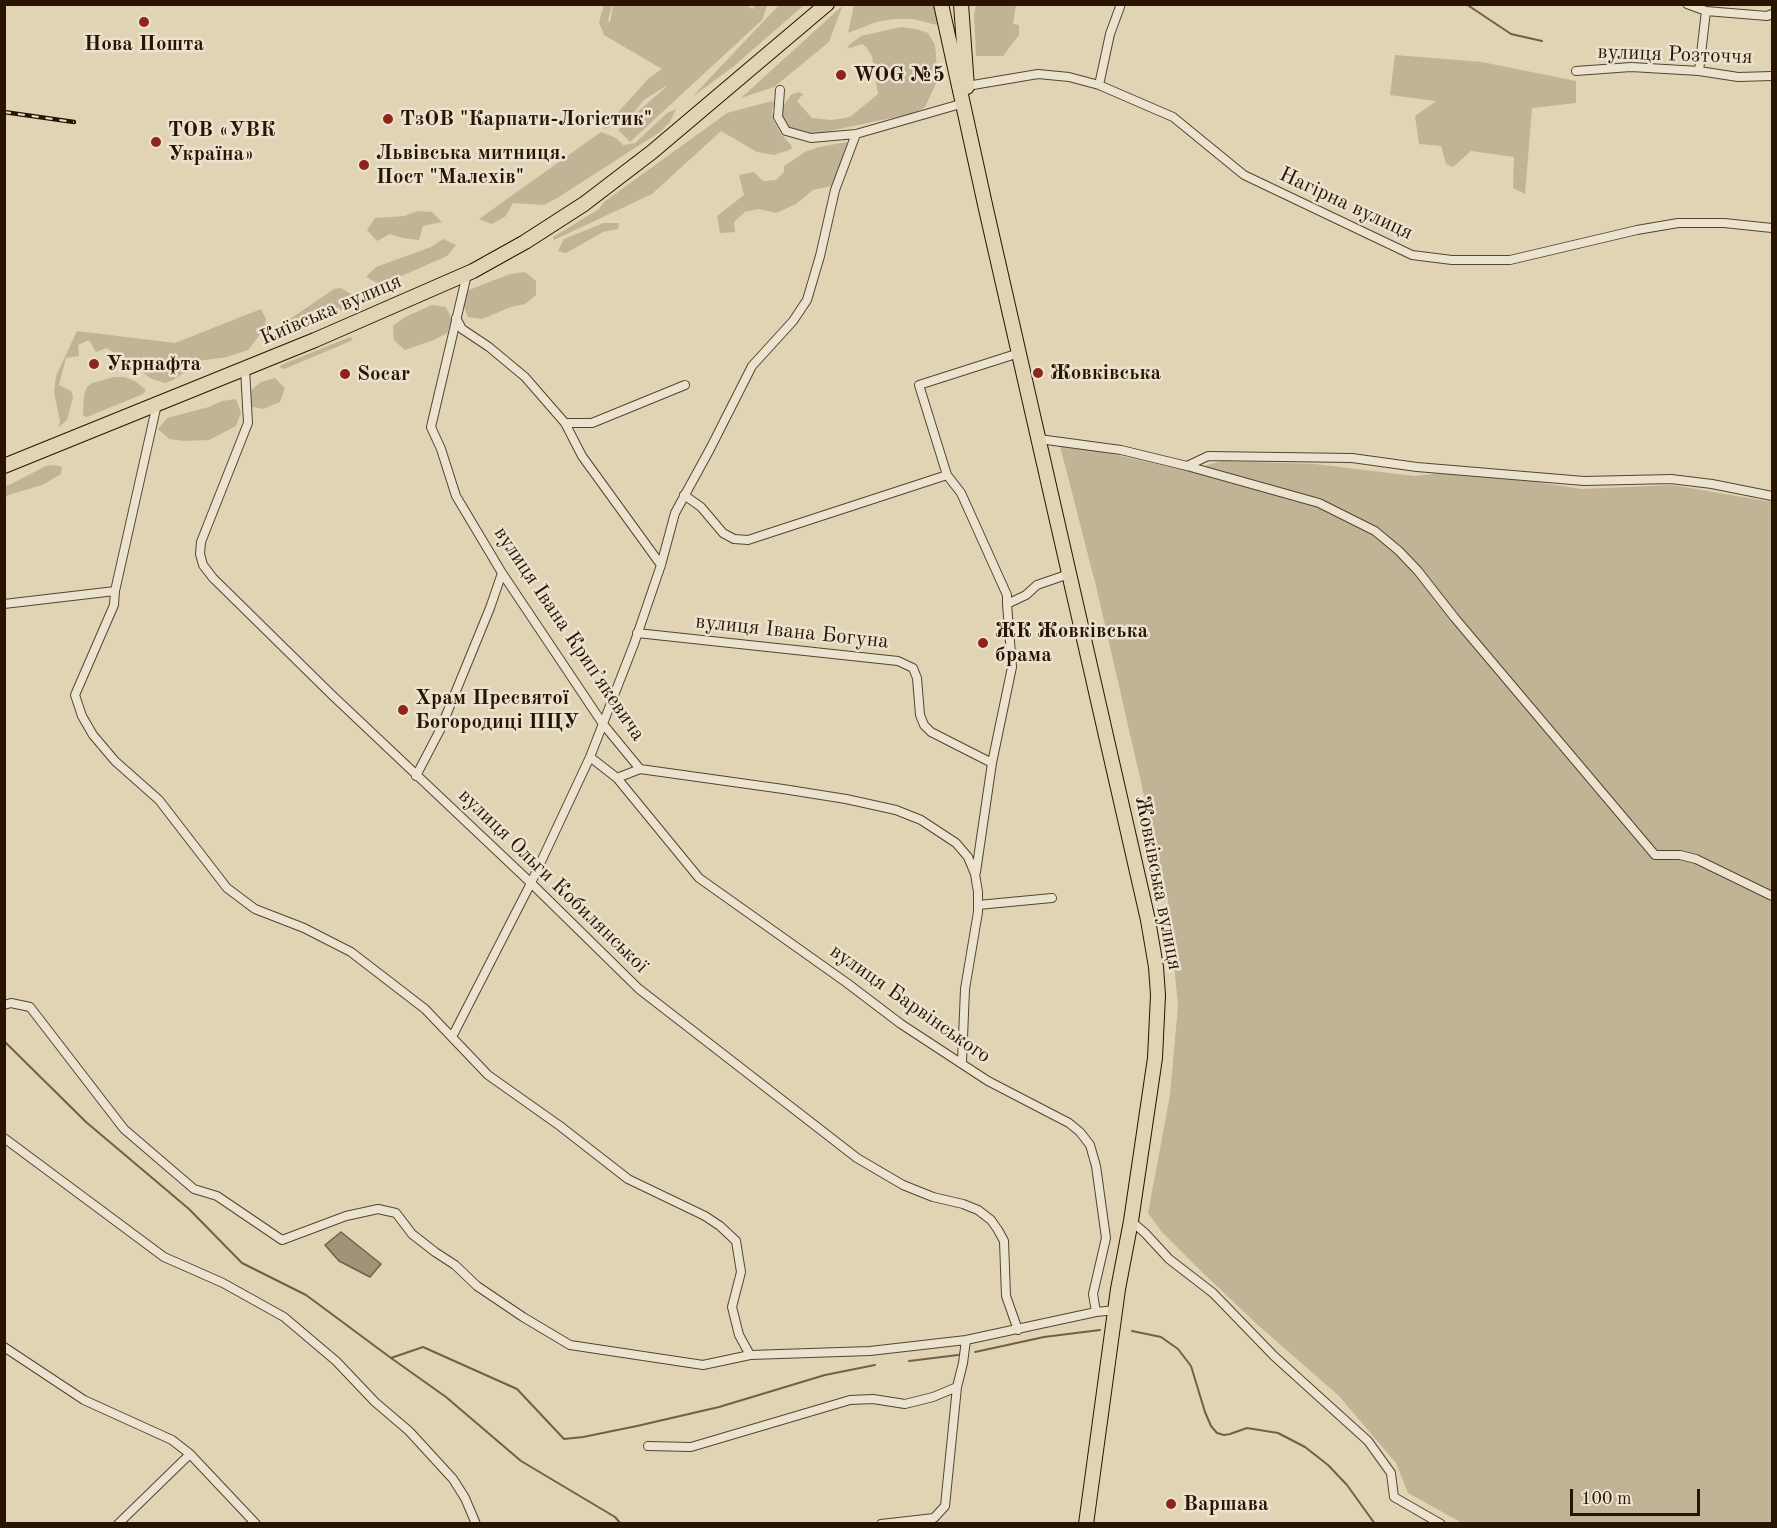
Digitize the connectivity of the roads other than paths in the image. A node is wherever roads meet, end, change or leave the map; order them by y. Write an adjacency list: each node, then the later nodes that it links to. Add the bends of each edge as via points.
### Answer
1 (827, 4): 17 (highway, Київська вулиця, via 652,152 563,218)
2 (941, 4): 14 (highway, Жовківська вулиця)
3 (961, 4): 12 (highway)
4 (1121, 4): 11 (street)
5 (1687, 4): 6 (street)
6 (1706, 11): 7 (street); 9 (street)
7 (1773, 14)
8 (1576, 70): 9 (street, вулиця Розточчя, via 1631,67)
9 (1699, 71): 10 (street, вулиця Розточчя, via 1738,77)
10 (1773, 76)
11 (1099, 85): 12 (street, Нагірна вулиця, via 1038,74); 16 (street, Нагірна вулиця, via 1173,117 1244,175 1412,255 1510,260 1678,223)
12 (967, 86): 14 (highway)
13 (780, 90): 15 (street, via 778,117 786,131 811,138)
14 (964, 104): 15 (street); 19 (highway, Жовківська вулиця)
15 (856, 134): 28 (street, via 835,190 807,300 752,366)
16 (1773, 228)
17 (467, 274): 18 (street, вулиця Івана Крипʼякевича); 20 (highway, Київська вулиця)
18 (456, 318): 23 (street, via 462,328 525,377); 31 (street, вулиця Івана Крипʼякевича, via 431,428 456,496)
19 (1019, 353): 24 (highway, Жовківська вулиця); 27 (street, via 919,385)
20 (245, 369): 22 (highway, Київська вулиця); 41 (street, вулиця Ольги Кобилянської, via 248,423 201,542 203,565)
21 (685, 385): 23 (street, via 592,423)
22 (157, 404): 25 (highway, Київська вулиця); 33 (street)
23 (566, 423): 30 (street, via 582,456)
24 (1039, 439): 26 (street, via 1121,450); 32 (highway, Жовківська вулиця)
25 (4, 466)
26 (1187, 466): 29 (street, via 1208,456 1352,458 1584,481 1671,479); 45 (street, via 1319,503 1375,531 1418,571 1656,855 1696,859)
27 (947, 475): 28 (street, via 748,540 734,539 723,532); 35 (street, via 961,493 1007,595)
28 (684, 495): 30 (street)
29 (1773, 496)
30 (661, 565): 36 (street)
31 (502, 573): 37 (street, вулиця Івана Крипʼякевича); 41 (street, via 440,730)
32 (1069, 574): 35 (street, via 1037,585); 52 (highway, Жовківська вулиця, via 1156,967 1155,1058)
33 (115, 591): 34 (street); 49 (street, via 114,605 75,696 93,735 115,761 159,800 227,888 255,909 351,952 425,1009)
34 (4, 604)
35 (1007, 604): 39 (street, via 1012,668)
36 (637, 633): 37 (street); 39 (street, вулиця Івана Богуна, via 898,661 913,668 924,725)
37 (603, 724): 38 (street); 40 (street, вулиця Івана Крипʼякевича)
38 (590, 757): 42 (street, вулиця Барвінського); 44 (street)
39 (992, 763): 43 (street, вулиця Івана Крипʼякевича)
40 (640, 769): 42 (street); 43 (street, вулиця Івана Крипʼякевича, via 793,790 896,810 921,820 956,843)
41 (416, 776): 44 (street, вулиця Ольги Кобилянської)
42 (617, 778): 50 (street, вулиця Барвінського, via 699,878 901,1024)
43 (975, 874): 47 (street, вулиця Івана Крипʼякевича)
44 (531, 883): 49 (street); 55 (street, вулиця Ольги Кобилянської, via 639,989 857,1158 903,1185 963,1204 991,1220 1004,1241 1006,1296)
45 (1773, 896)
46 (1052, 898): 47 (street)
47 (978, 905): 50 (street, вулиця Івана Крипʼякевича, via 965,989)
48 (4, 1005): 58 (street, via 30,1007 124,1129 194,1189 218,1196 282,1240 346,1216 378,1209 396,1213 412,1234 477,1286 570,1345 703,1365)
49 (452, 1038): 58 (street, via 488,1075 628,1179 705,1216 736,1241 741,1272 732,1308 739,1335)
50 (962, 1062): 54 (street, вулиця Барвінського, via 988,1081 1069,1123 1090,1144 1106,1238 1093,1294)
51 (4, 1138): 64 (street, via 164,1257 223,1283 284,1317 409,1431 453,1479)
52 (1131, 1221): 53 (highway, Жовківська вулиця); 67 (street, via 1169,1259 1214,1293 1274,1356 1368,1441 1391,1473 1394,1497)
53 (1116, 1310): 54 (street); 66 (highway, Жовківська вулиця)
54 (1096, 1312): 55 (street)
55 (1018, 1330): 56 (street)
56 (966, 1340): 58 (street, via 870,1351); 59 (street)
57 (4, 1347): 61 (street, via 84,1400 172,1440)
58 (750, 1355)
59 (957, 1387): 60 (street, via 905,1404 850,1400 691,1446); 65 (street, via 945,1506 934,1518)
60 (648, 1446)
61 (190, 1454): 62 (street); 63 (street)
62 (118, 1524)
63 (256, 1524)
64 (476, 1524)
65 (881, 1524)
66 (1086, 1524)
67 (1441, 1524)

